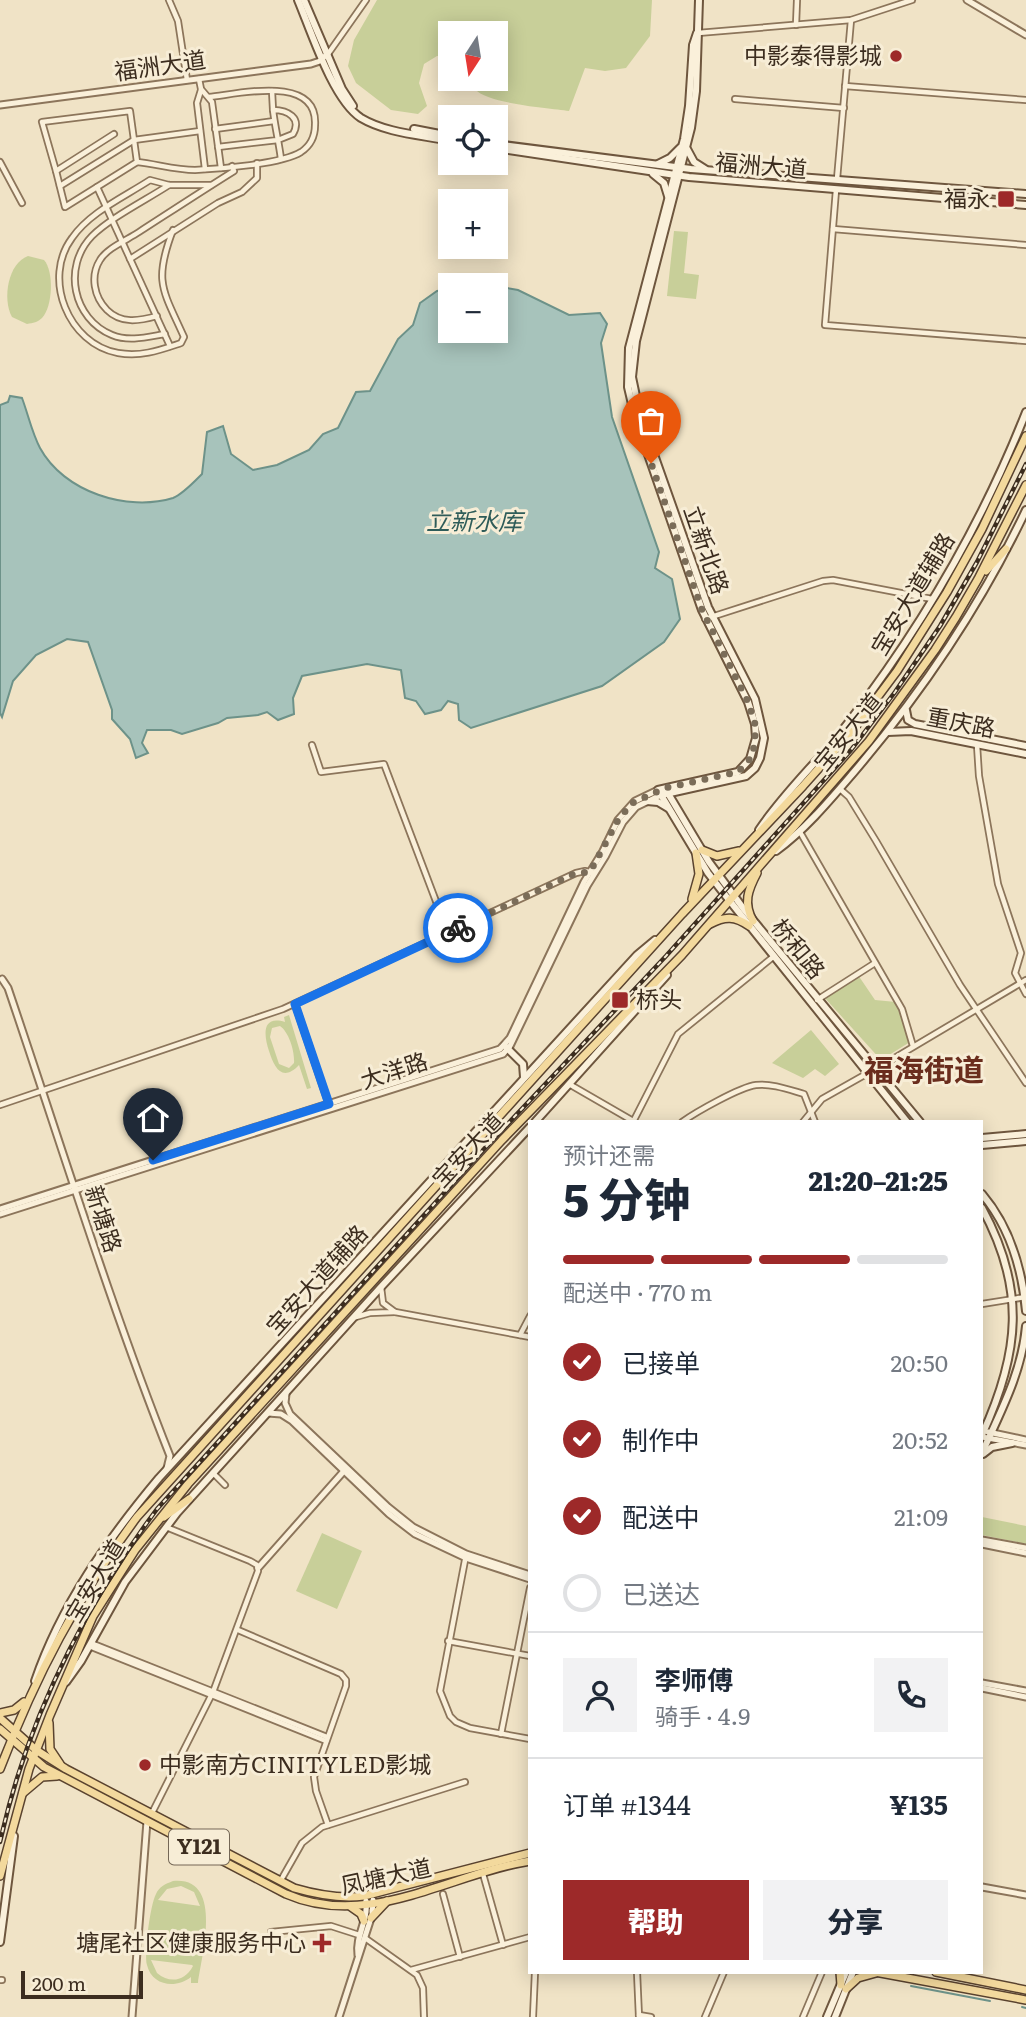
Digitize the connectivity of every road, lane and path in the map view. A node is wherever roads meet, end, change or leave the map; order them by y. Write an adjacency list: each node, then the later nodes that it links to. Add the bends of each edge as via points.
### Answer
1 (169, 0): 15 (street, via 178,21)
2 (298, 0): 13 (main road)
3 (304, 0): 13 (main road)
4 (366, 0): 13 (street)
5 (699, 0): 11 (main road, 立新北路)
6 (797, 0): 10 (street)
7 (912, 0): 9 (street)
8 (967, 0): 12 (street)
9 (851, 20): 10 (street); 16 (street)
10 (796, 25): 11 (street)
11 (697, 33): 32 (main road, 立新北路)
12 (1026, 35)
13 (325, 56): 14 (street, 福洲大道, via 311,64); 29 (main road, via 342,99 360,117 389,129)
14 (199, 79): 15 (street, 福洲大道); 17 (street)
15 (187, 80): 22 (street, 福洲大道)
16 (845, 86): 21 (street); 23 (street)
17 (201, 89): 19 (street); 27 (street, via 197,103)
18 (272, 91): 19 (street); 24 (street); 36 (street, via 292,91 311,105 316,117 309,145)
19 (209, 97): 26 (street)
20 (736, 99): 23 (street)
21 (1026, 100)
22 (0, 105)
23 (844, 108): 49 (street)
24 (273, 110): 25 (street); 31 (street, via 290,113 296,124 293,134)
25 (274, 121): 26 (street); 31 (street)
26 (215, 129): 33 (street)
27 (200, 131): 30 (street); 43 (street)
28 (114, 134): 44 (street)
29 (438, 137)
30 (134, 140): 38 (street); 44 (street, via 130,111 42,122); 52 (street)
31 (278, 140): 33 (street); 36 (street)
32 (685, 144): 40 (main road, via 670,158); 46 (main road, via 694,162); 47 (main road, 立新北路)
33 (218, 147): 42 (street)
34 (508, 148): 40 (main road, 福洲大道)
35 (508, 148): 45 (main road, 福洲大道)
36 (281, 159): 39 (street)
37 (0, 162): 57 (street)
38 (137, 162): 43 (street); 53 (street)
39 (257, 163): 41 (street); 62 (street, via 257,178 242,192)
40 (651, 165): 47 (main road, 福洲大道)
41 (232, 166): 42 (street); 51 (street, via 234,171)
42 (221, 168): 43 (street)
43 (205, 169)
44 (56, 171): 52 (street)
45 (645, 171): 47 (main road, 福洲大道); 56 (main road, via 664,183)
46 (710, 171): 47 (main road, 福洲大道); 49 (main road, 福洲大道)
47 (678, 172): 48 (main road, 福洲大道); 56 (main road, 立新北路)
48 (699, 178): 54 (main road, 福洲大道); 56 (main road, via 682,185)
49 (837, 179): 55 (main road, 福洲大道)
50 (169, 185): 51 (street); 59 (street, via 150,180); 60 (street)
51 (211, 185): 63 (street)
52 (60, 186): 53 (street, via 65,207)
53 (97, 187): 59 (street)
54 (836, 190): 58 (main road, 福洲大道); 61 (street)
55 (1026, 194)
56 (671, 197): 77 (main road, 立新北路, via 629,348 627,377 635,417)
57 (22, 203)
58 (1026, 205)
59 (107, 208): 60 (street); 69 (street, via 83,224 60,259 58,281 69,318 83,335 117,353 155,353)
60 (113, 222): 63 (street); 67 (street, via 80,252 75,293 82,311 113,336 134,339)
61 (833, 229): 64 (street); 68 (street, via 825,325)
62 (173, 230): 65 (street); 69 (street, via 161,268 163,289 184,337)
63 (122, 242): 65 (street); 66 (street, via 98,262 94,288 99,300 123,320)
64 (1026, 245)
65 (130, 259): 66 (street)
66 (157, 316): 67 (street)
67 (165, 334): 69 (street)
68 (1026, 341)
69 (170, 346)
70 (1026, 412): 76 (main road, 宝安大道辅路, via 978,518)
71 (1026, 436): 92 (main road, 宝安大道, via 970,553 897,671 833,754)
72 (1026, 485): 75 (main road, 宝安大道)
73 (1026, 512): 74 (main road)
74 (1006, 550): 75 (main road); 78 (main road, via 965,622)
75 (978, 579): 95 (main road, 宝安大道, via 935,650 876,732)
76 (933, 599): 77 (street, via 834,580); 92 (main road, 宝安大道辅路, via 874,689)
77 (708, 617): 86 (main road, 立新北路, via 755,699 764,744 758,762 746,776); 87 (main road, 立新北路, via 748,702 755,744 750,759 738,772)
78 (906, 708): 79 (main road); 80 (main road, 重庆路, via 912,723)
79 (888, 732): 80 (main road, 重庆路); 85 (main road)
80 (945, 734): 81 (main road, 重庆路); 83 (main road, 重庆路)
81 (977, 744): 84 (main road, 重庆路); 109 (street, via 998,884 1021,953 1015,973)
82 (312, 745): 103 (street, via 321,772 384,764)
83 (1026, 746)
84 (1026, 754)
85 (840, 789): 91 (main road); 113 (street)
86 (684, 790): 87 (main road, 立新北路); 90 (main road)
87 (663, 792): 88 (street); 89 (main road, 桥和路); 90 (main road, 桥和路); 96 (street, via 635,801 623,812)
88 (647, 801): 89 (main road); 96 (street, via 626,817)
89 (670, 809): 94 (main road, 桥和路)
90 (678, 810): 94 (main road, 桥和路)
91 (800, 832): 95 (main road); 106 (street)
92 (750, 842): 93 (main road, 宝安大道)
93 (743, 850): 94 (main road, via 722,856); 97 (main road, 宝安大道)
94 (699, 851): 97 (main road, 桥和路); 99 (main road, via 698,884)
95 (763, 862): 98 (main road, 宝安大道); 100 (main road, via 746,902)
96 (592, 873): 103 (street, via 576,873); 114 (street)
97 (716, 878): 98 (main road, 桥和路); 99 (main road, 宝安大道)
98 (731, 898): 100 (main road, 桥和路); 101 (main road, 宝安大道)
99 (682, 914): 102 (main road, 宝安大道)
100 (751, 924): 101 (main road, via 729,918); 105 (main road, 桥和路); 111 (main road, 桥和路)
101 (706, 926): 104 (main road, 宝安大道)
102 (669, 929): 116 (main road, 宝安大道辅路, via 637,955); 183 (main road, 宝安大道, via 158,1492 88,1587)
103 (448, 933): 112 (street)
104 (682, 955): 121 (main road); 170 (main road, 宝安大道, via 502,1140)
105 (773, 957): 118 (main road, 桥和路); 130 (street, via 678,1034)
106 (875, 963): 111 (street); 115 (street, via 902,1009)
107 (1, 979): 122 (street, 新塘路)
108 (1026, 981): 109 (street)
109 (1019, 983): 110 (street); 113 (street)
110 (1026, 995)
111 (817, 1000): 117 (main road, 桥和路)
112 (295, 1004): 122 (street); 125 (street)
113 (977, 1009): 115 (street); 120 (street)
114 (507, 1046): 116 (main road, via 527,1061); 119 (main road, via 523,1064); 125 (street, 大洋路, via 500,1055)
115 (913, 1046): 117 (street)
116 (539, 1063): 119 (main road, 宝安大道辅路)
117 (876, 1069): 124 (main road, 桥和路)
118 (868, 1073): 126 (street, via 822,1099); 127 (main road, 桥和路)
119 (524, 1079): 165 (main road, 宝安大道辅路)
120 (1026, 1083)
121 (569, 1084): 128 (main road); 129 (street)
122 (43, 1091): 123 (street); 140 (street, 新塘路)
123 (0, 1105)
124 (906, 1106): 127 (main road); 135 (main road, 桥和路)
125 (330, 1107): 140 (street, 大洋路)
126 (811, 1112): 131 (street, via 804,1094 755,1085); 132 (street); 133 (street)
127 (899, 1112): 134 (main road, 桥和路)
128 (537, 1120)
129 (631, 1120)
130 (635, 1120)
131 (685, 1120)
132 (805, 1120)
133 (814, 1120)
134 (905, 1120)
135 (918, 1120)
136 (528, 1129): 144 (main road)
137 (1026, 1135): 139 (main road)
138 (1026, 1140): 139 (main road)
139 (983, 1143)
140 (75, 1188): 143 (street, 大洋路); 165 (street, 新塘路, via 128,1349 170,1456)
141 (983, 1195): 145 (main road, via 1012,1244)
142 (983, 1210): 145 (main road, via 1004,1246)
143 (0, 1212)
144 (381, 1287): 148 (street, via 383,1303); 149 (main road)
145 (1023, 1298): 146 (street); 147 (main road); 154 (main road)
146 (983, 1304)
147 (1026, 1311)
148 (395, 1312): 149 (street, via 370,1312); 152 (street)
149 (352, 1319): 156 (main road)
150 (528, 1320): 152 (street)
151 (1026, 1326): 155 (main road)
152 (520, 1335): 153 (street)
153 (528, 1337)
154 (1004, 1385): 155 (street); 157 (main road)
155 (1012, 1388): 160 (main road)
156 (286, 1394): 158 (main road); 174 (street, via 290,1413 388,1507)
157 (994, 1407): 159 (main road); 160 (main road)
158 (268, 1413): 166 (street, via 287,1417); 167 (main road)
159 (983, 1418)
160 (985, 1434): 161 (street); 162 (street)
161 (1026, 1440)
162 (1013, 1443): 163 (street); 164 (main road)
163 (1026, 1445)
164 (983, 1453)
165 (167, 1469): 183 (main road, 宝安大道辅路, via 85,1577 47,1646)
166 (344, 1471): 174 (street, via 403,1526); 175 (street)
167 (213, 1473): 168 (street); 169 (main road)
168 (225, 1485)
169 (189, 1499): 170 (main road); 171 (main road)
170 (155, 1523): 186 (main road, 宝安大道, via 97,1610)
171 (166, 1527): 175 (street); 180 (main road, via 125,1582)
172 (983, 1542): 173 (street)
173 (1026, 1551)
174 (466, 1556): 176 (street); 179 (street)
175 (257, 1567): 178 (street)
176 (528, 1576)
177 (528, 1598): 181 (street)
178 (238, 1630): 188 (street); 197 (street, via 344,1677 346,1686)
179 (448, 1641): 181 (street); 195 (street, via 440,1692 450,1716 461,1725)
180 (90, 1644): 186 (main road); 188 (street)
181 (517, 1653): 182 (street); 195 (street)
182 (528, 1656)
183 (33, 1686): 189 (main road, 宝安大道)
184 (983, 1686): 187 (street)
185 (983, 1686): 190 (street)
186 (61, 1689): 192 (main road, 宝安大道)
187 (1026, 1691)
188 (212, 1693): 197 (street); 208 (street)
189 (29, 1696): 191 (main road, via 18,1709); 196 (main road, 宝安大道)
190 (1026, 1697)
191 (0, 1713)
192 (50, 1715): 200 (main road, 宝安大道); 202 (main road, via 50,1749)
193 (0, 1718): 196 (main road, 凤塘大道 / Y121)
194 (0, 1729): 196 (main road, 凤塘大道 / Y121)
195 (502, 1734): 198 (street)
196 (13, 1736): 200 (main road, 凤塘大道 / Y121); 201 (main road, 宝安大道)
197 (326, 1739): 210 (street, via 314,1781)
198 (528, 1739)
199 (0, 1746): 201 (main road)
200 (34, 1754): 202 (main road, 凤塘大道 / Y121); 206 (main road, 宝安大道)
201 (0, 1768)
202 (64, 1773): 203 (main road, 凤塘大道); 205 (main road, 凤塘大道 / Y121); 206 (main road, via 42,1777)
203 (87, 1780): 205 (main road); 208 (main road, 凤塘大道)
204 (466, 1782): 210 (street)
205 (83, 1788): 209 (main road, 凤塘大道 / Y121)
206 (22, 1794): 207 (main road, 宝安大道)
207 (17, 1813): 214 (main road, 宝安大道); 230 (main road)
208 (152, 1813): 216 (main road, 凤塘大道)
209 (148, 1821): 224 (main road, 凤塘大道 / Y121, via 286,1894); 248 (street)
210 (328, 1825): 216 (street, via 302,1843)
211 (528, 1854): 215 (main road, 凤塘大道 / Y121)
212 (528, 1862): 213 (main road, 凤塘大道 / Y121)
213 (483, 1874): 218 (main road, 凤塘大道 / Y121); 231 (street)
214 (0, 1876)
215 (428, 1880): 218 (main road); 222 (main road, 凤塘大道 / Y121)
216 (280, 1881): 220 (main road, 凤塘大道)
217 (983, 1887): 221 (street)
218 (430, 1889): 223 (main road, 凤塘大道 / Y121)
219 (443, 1894): 232 (street)
220 (321, 1895): 222 (main road, 凤塘大道); 224 (main road)
221 (1026, 1895)
222 (369, 1899): 223 (main road, 凤塘大道 / Y121); 225 (main road, 凤塘大道 / Y121); 226 (street)
223 (389, 1900): 226 (main road)
224 (319, 1905): 225 (main road, 凤塘大道 / Y121)
225 (350, 1907): 226 (main road)
226 (367, 1920): 228 (street)
227 (271, 1932): 228 (street, via 331,1926)
228 (362, 1937): 233 (street); 249 (street)
229 (528, 1938): 231 (street)
230 (0, 1942)
231 (503, 1945): 232 (street)
232 (460, 1956): 233 (street)
233 (411, 1970): 250 (street, via 423,1988)
234 (535, 1974): 251 (street)
235 (637, 1974): 247 (street)
236 (723, 1974): 253 (street)
237 (821, 1974): 254 (street)
238 (841, 1974): 244 (main road)
239 (846, 1974): 244 (main road)
240 (852, 1974): 244 (main road)
241 (870, 1974): 244 (main road)
242 (887, 1974): 246 (main road)
243 (946, 1974): 245 (main road)
244 (844, 1987): 255 (main road); 256 (main road)
245 (1026, 1990)
246 (1026, 2000)
247 (639, 2016): 252 (street)
248 (132, 2017)
249 (339, 2017)
250 (424, 2017)
251 (533, 2017)
252 (651, 2017)
253 (705, 2017)
254 (803, 2017)
255 (827, 2017)
256 (835, 2017)

